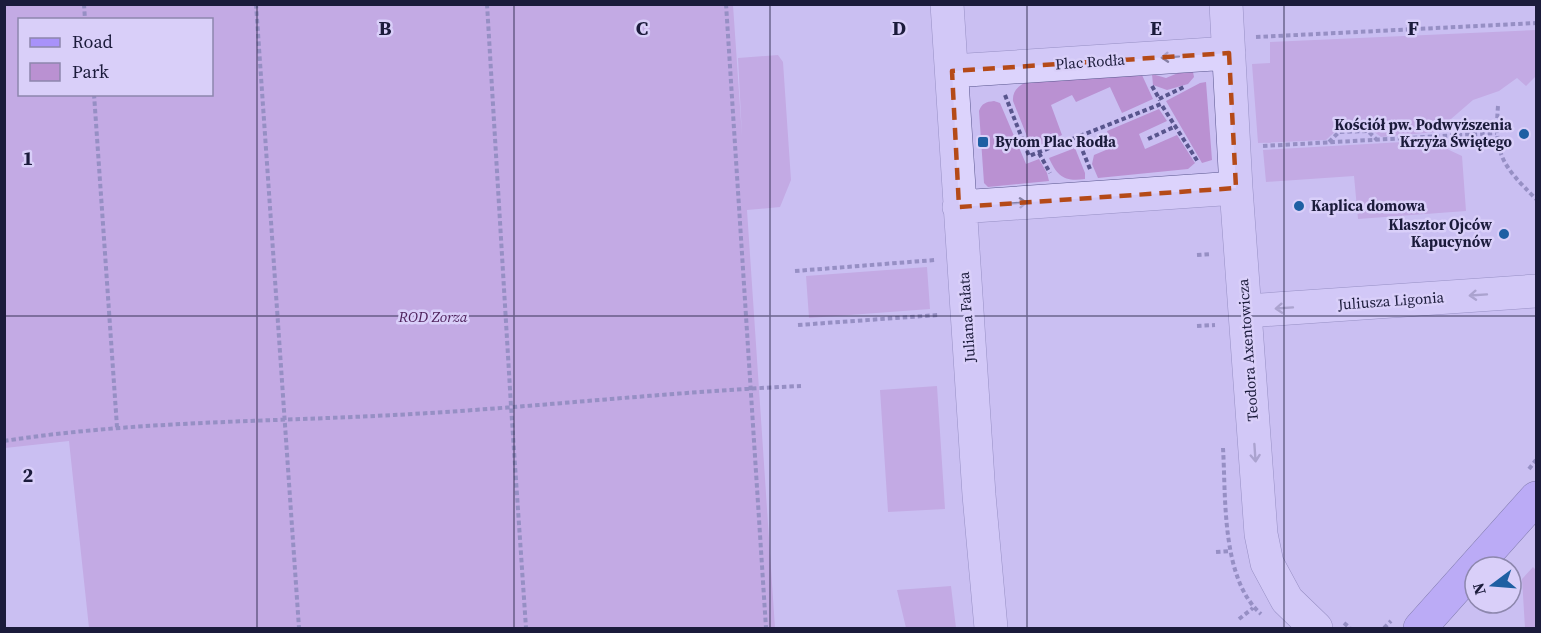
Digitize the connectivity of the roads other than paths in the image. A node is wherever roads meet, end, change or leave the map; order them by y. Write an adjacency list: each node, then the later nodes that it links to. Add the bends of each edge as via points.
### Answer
1 (947, 4): 4 (street, Juliana Fałata)
2 (1226, 4): 3 (street, Teodora Axentowicza)
3 (1228, 46): 4 (street, Plac Rodła, one-way to 4); 5 (street, Teodora Axentowicza)
4 (952, 71): 6 (street, Juliana Fałata)
5 (1236, 188): 6 (street, one-way to 5); 8 (street, Teodora Axentowicza)
6 (959, 207): 10 (street, Juliana Fałata)
7 (1536, 291): 8 (street, Juliusza Ligonia, one-way to 8)
8 (1246, 311): 11 (street, Teodora Axentowicza, one-way to 11, via 1261,534 1267,563 1287,600)
9 (1536, 498): 12 (main road)
10 (991, 628)
11 (1316, 628)
12 (1420, 628)

